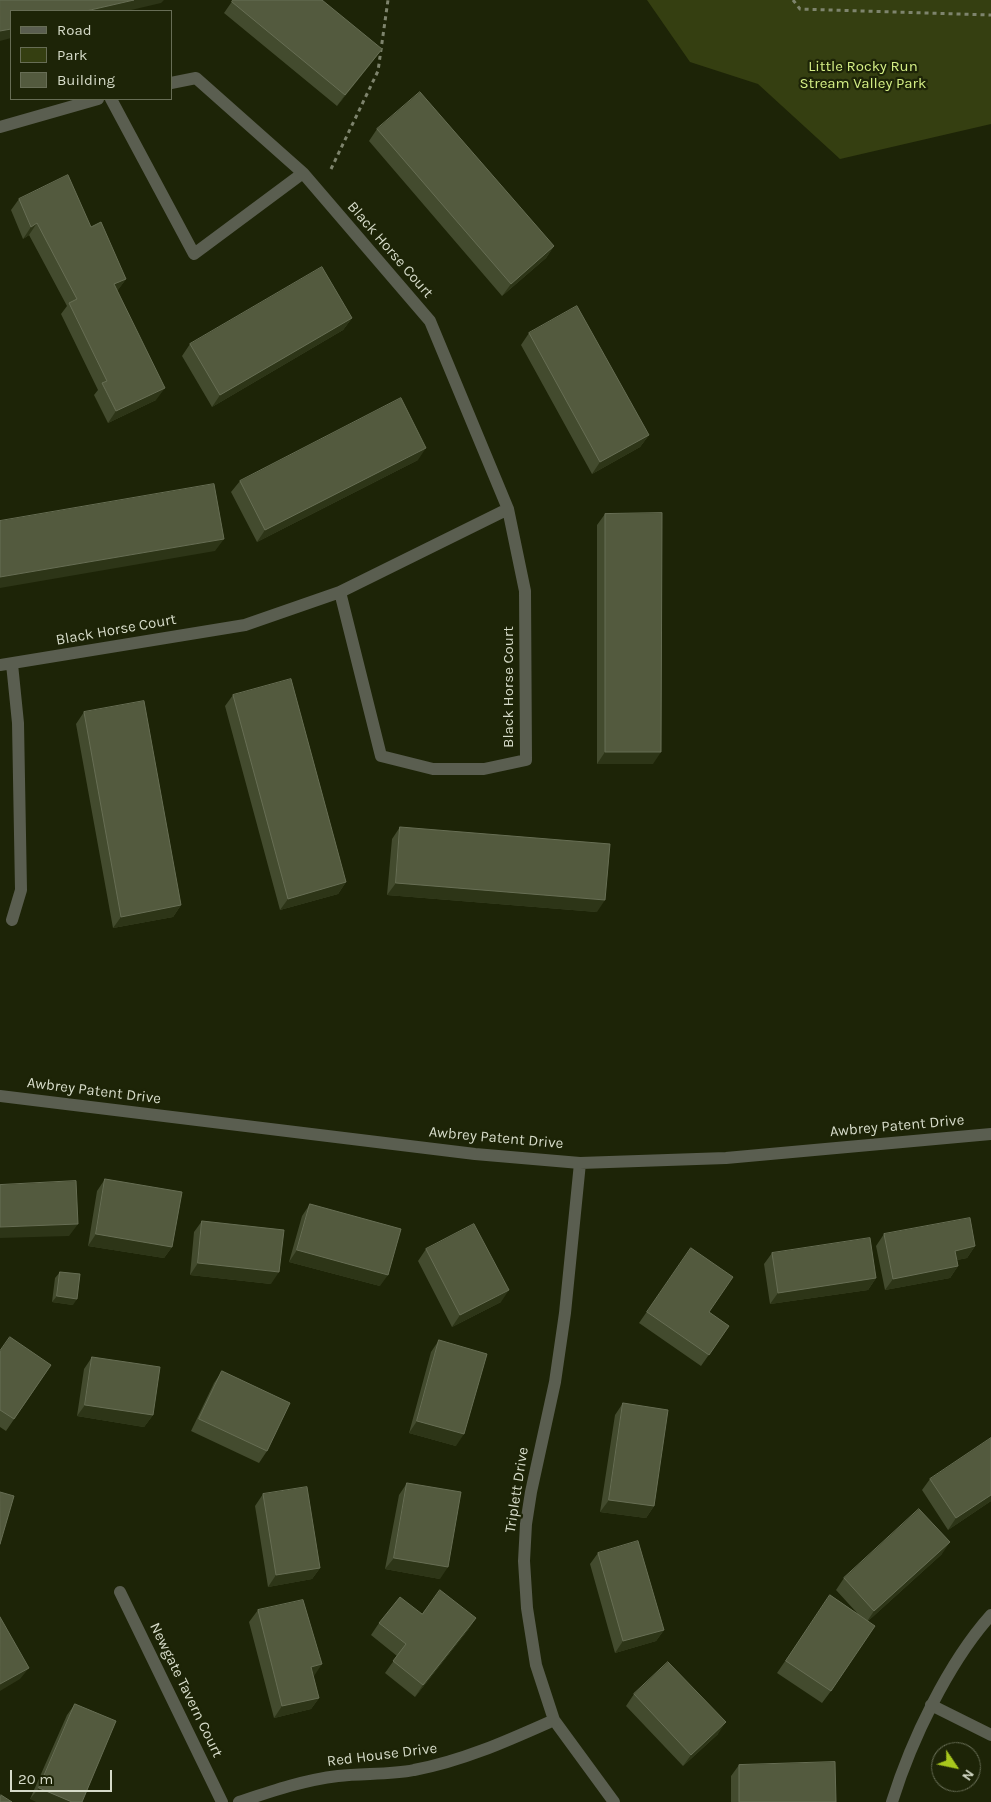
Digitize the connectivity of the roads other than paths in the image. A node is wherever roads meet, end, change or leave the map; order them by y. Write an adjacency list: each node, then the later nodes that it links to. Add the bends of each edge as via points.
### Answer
1 (172, 83): 5 (street, Black Horse Court, via 196,78)
2 (94, 100): 4 (street)
3 (112, 100): 5 (street, via 194,254)
4 (0, 127)
5 (303, 173): 6 (street, Black Horse Court, via 430,321)
6 (508, 509): 7 (street, Black Horse Court); 7 (street, Black Horse Court, via 525,591 526,760 484,769 433,769 382,756)
7 (340, 592): 8 (street, Black Horse Court, via 245,625)
8 (6, 665): 9 (street, Black Horse Court, via 18,723 21,890)
9 (12, 920)
10 (0, 1096): 12 (street, Awbrey Patent Drive, via 465,1153)
11 (991, 1134): 12 (street, Awbrey Patent Drive, via 726,1158)
12 (580, 1163): 16 (street, Triplett Drive, via 564,1323 531,1492 524,1561 536,1665)
13 (120, 1592): 18 (street, Newgate Tavern Court)
14 (991, 1615): 15 (street, via 974,1635)
15 (931, 1705): 17 (street); 21 (street)
16 (554, 1720): 19 (street, Red House Drive, via 442,1764 412,1770 337,1776 289,1785); 20 (street, Triplett Drive)
17 (991, 1735)
18 (222, 1802)
19 (239, 1802)
20 (614, 1802)
21 (892, 1802)

